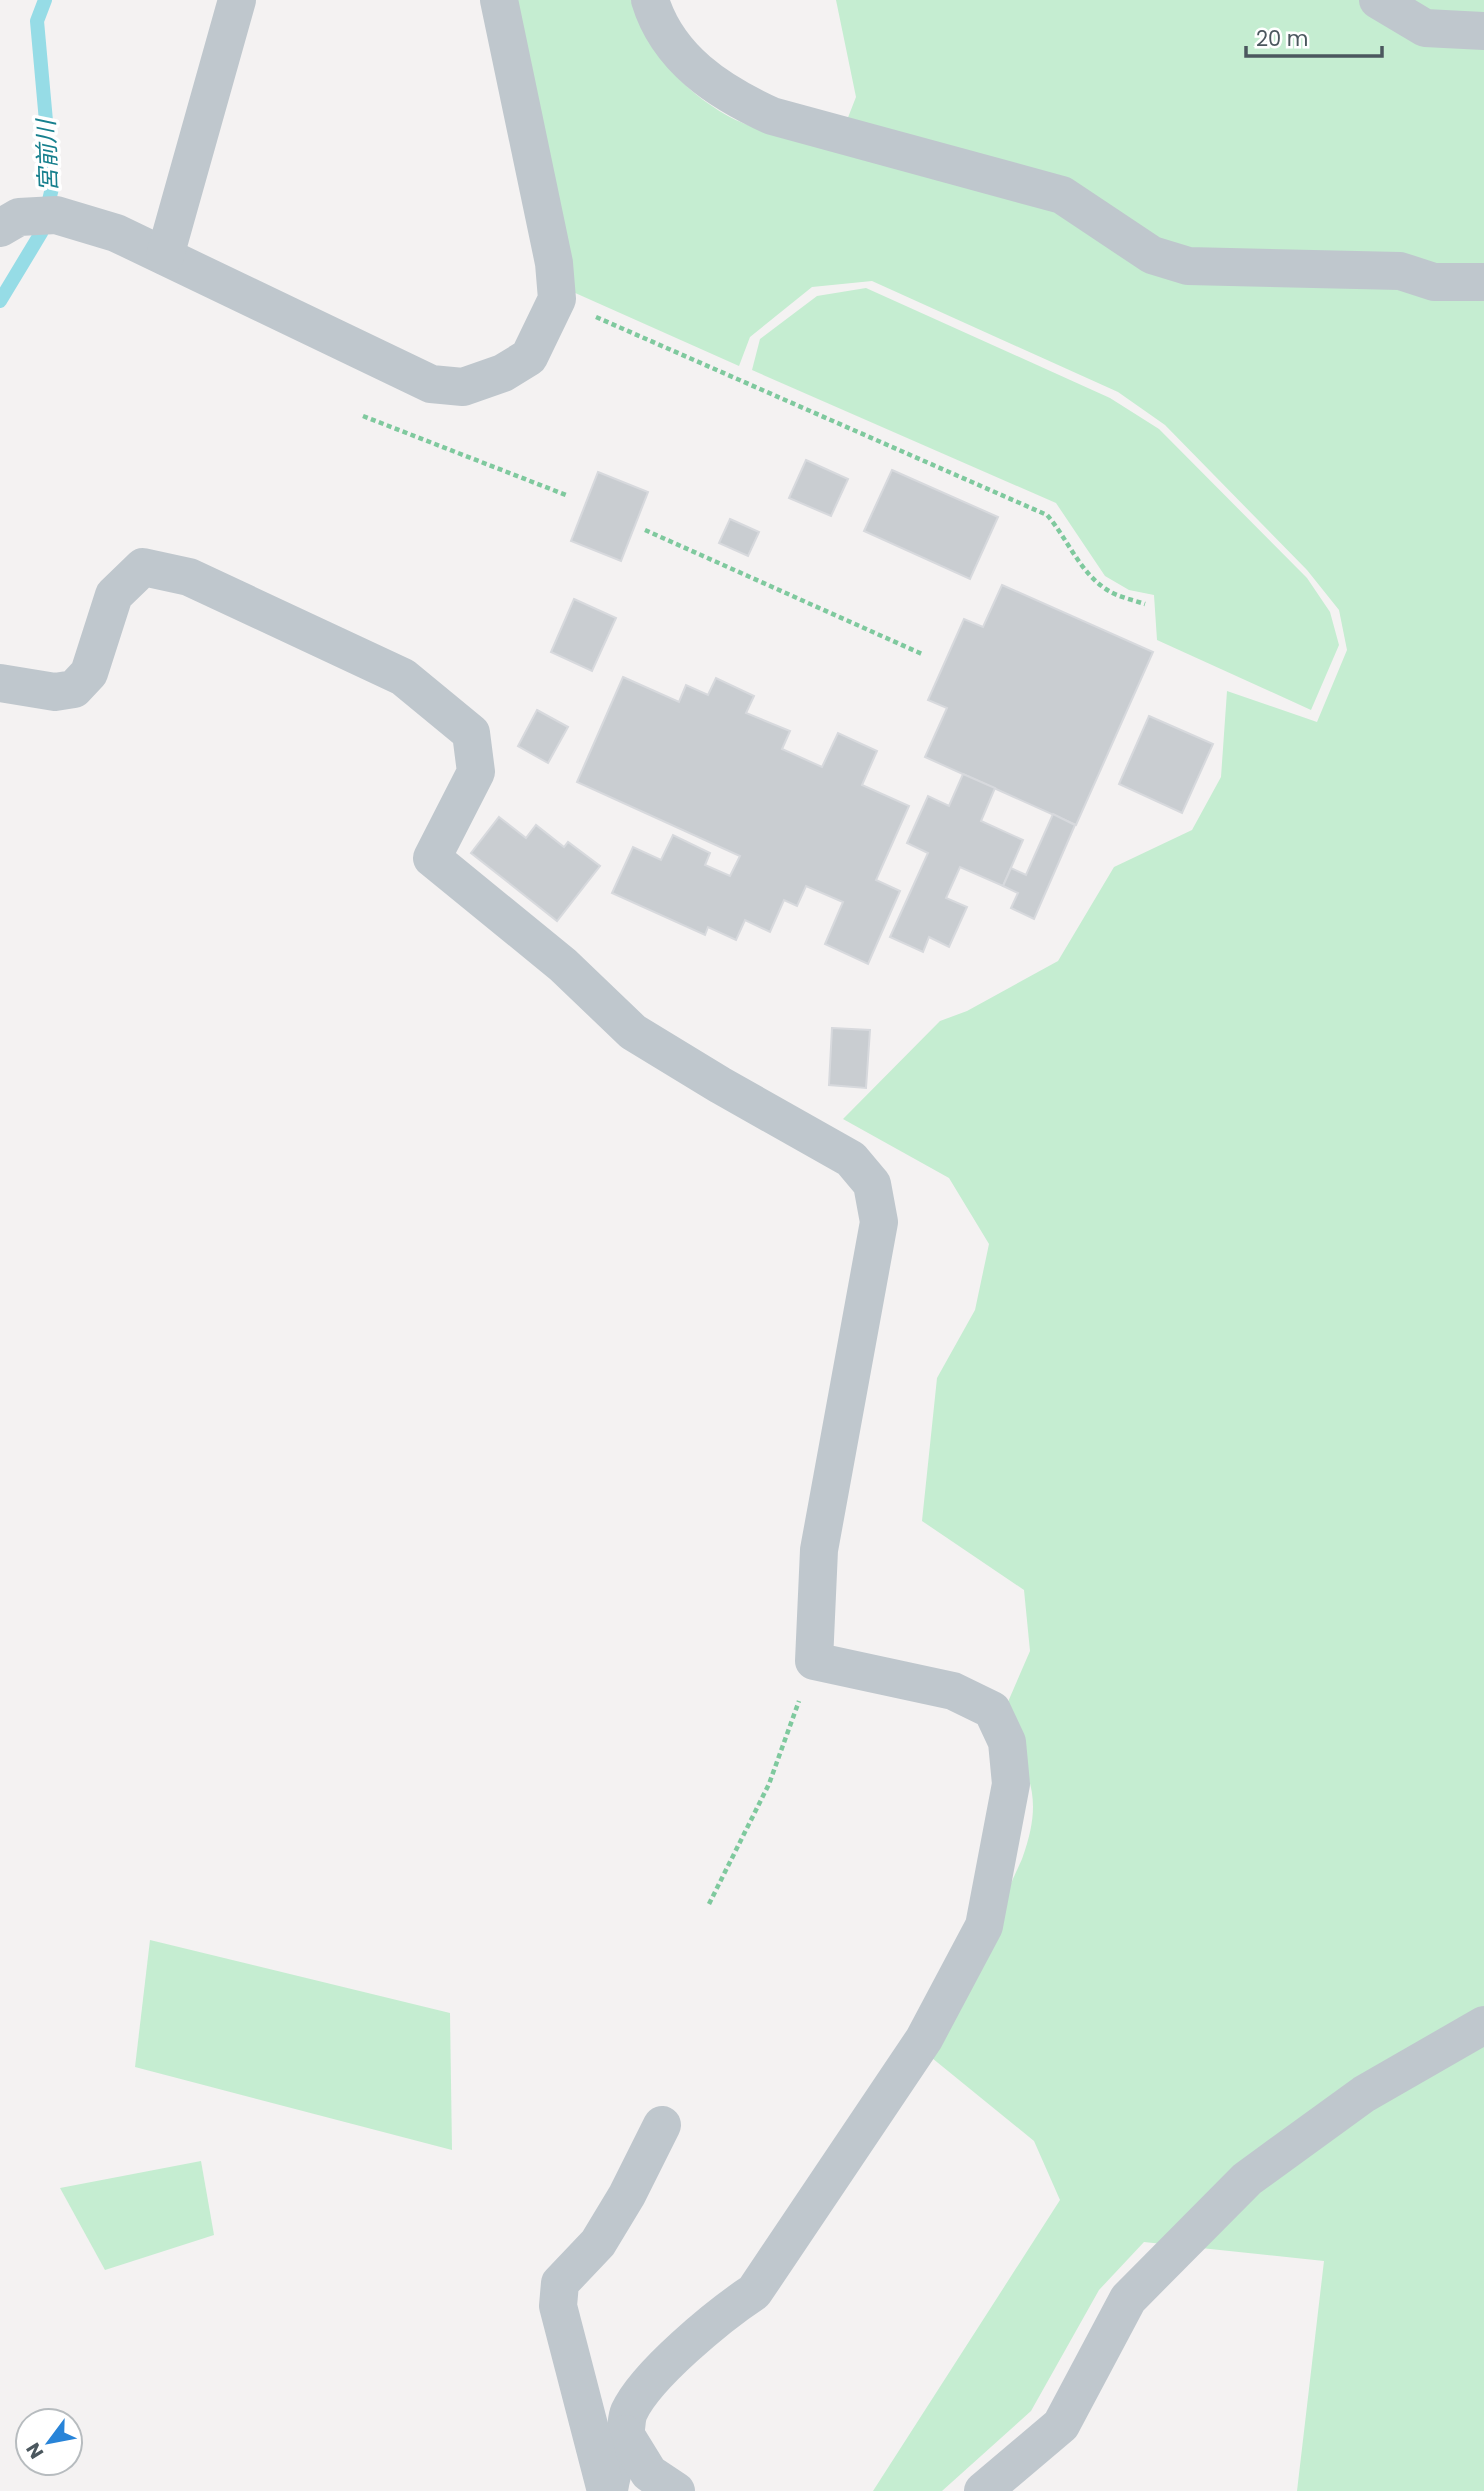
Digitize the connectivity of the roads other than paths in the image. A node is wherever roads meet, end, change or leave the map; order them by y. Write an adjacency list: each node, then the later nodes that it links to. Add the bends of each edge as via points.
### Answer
1 (237, 0): 7 (street)
2 (499, 0): 7 (street, via 554,263 557,299 529,357 503,373 463,387 431,384)
3 (650, 0): 8 (street, via 654,15 677,50 702,77 734,99 772,116 1062,195 1152,255 1188,266 1399,271 1434,282)
4 (1378, 0): 5 (street, via 1425,28)
5 (1484, 31)
6 (0, 228): 7 (street, via 19,217 56,215 116,233)
7 (165, 256)
8 (1484, 282)
9 (0, 683): 12 (street, via 55,692 74,689 89,673 114,595 143,567 189,577 403,677 471,733 476,772 432,858 563,965 633,1031 851,1159 872,1184 879,1222 819,1550 814,1661 953,1691 992,1710 1007,1742 1011,1784 984,1926 924,2039 754,2292 725,2311 644,2389 628,2414)
10 (1484, 2025): 15 (street, via 1364,2094 1247,2179 1128,2299 1061,2424)
11 (662, 2125): 13 (street, via 598,2242 561,2283 558,2306)
12 (625, 2434): 13 (street); 14 (street, via 649,2473)
13 (608, 2491)
14 (676, 2491)
15 (983, 2491)

